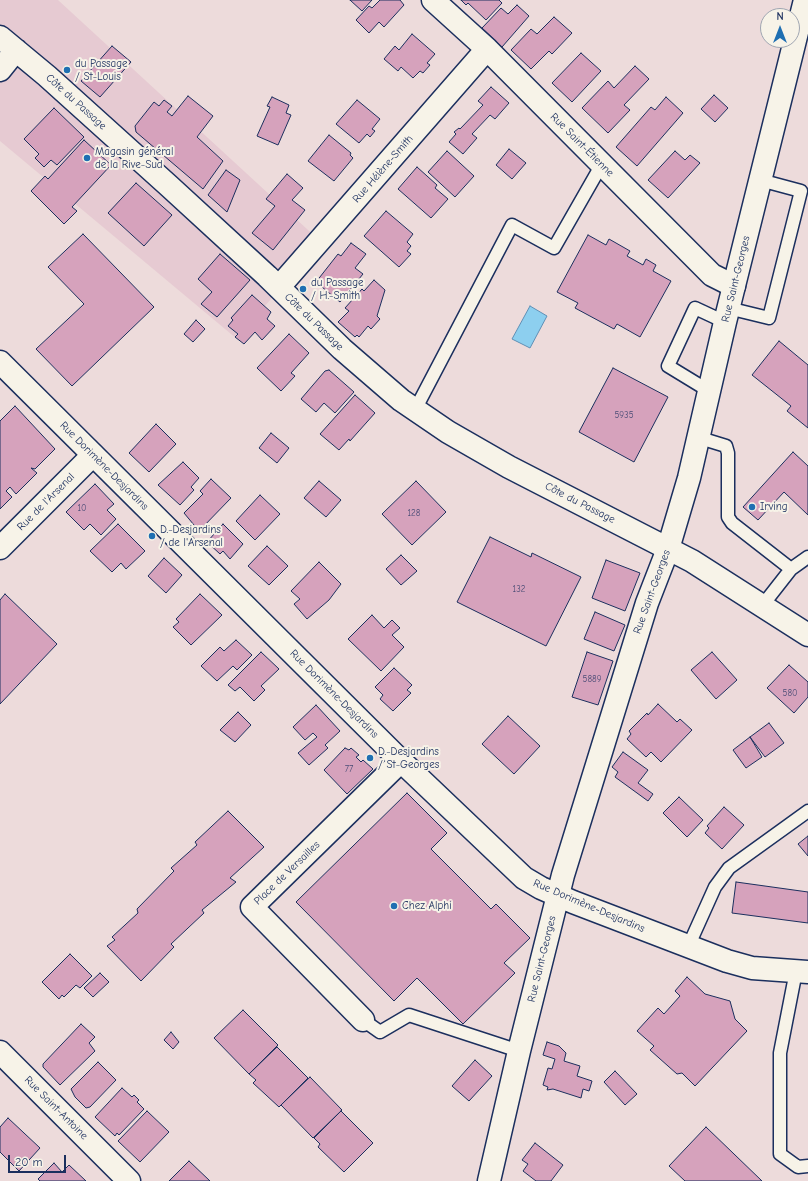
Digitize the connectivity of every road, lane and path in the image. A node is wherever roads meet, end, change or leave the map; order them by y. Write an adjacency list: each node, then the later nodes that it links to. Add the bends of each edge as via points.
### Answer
1 (433, 0): 5 (street, Rue Saint-Étienne)
2 (805, 0): 3 (street, Rue Saint-Georges)
3 (803, 33): 8 (street, Rue Saint-Georges)
4 (8, 44): 6 (street); 10 (street, Côte du Passage, via 164,181)
5 (487, 49): 7 (street, Rue Saint-Étienne); 10 (street, Rue Hélène-Smith)
6 (0, 70)
7 (602, 164): 9 (street, Rue Saint-Étienne, via 712,275); 14 (lane, via 554,248 512,225)
8 (760, 180): 9 (street, Rue Saint-Georges); 11 (lane, via 801,190 769,318)
9 (734, 286): 11 (street, Rue Saint-Georges)
10 (279, 287): 14 (street, Côte du Passage, via 342,349)
11 (727, 315): 13 (street, Rue Saint-Georges); 13 (lane, via 695,308 668,366)
12 (0, 362): 16 (street, Rue Dorimène-Desjardins)
13 (709, 392): 15 (street, Rue Saint-Georges)
14 (415, 410): 18 (street, Côte du Passage, via 509,467)
15 (700, 438): 18 (street, Rue Saint-Georges); 20 (lane, via 726,446 728,518)
16 (93, 455): 17 (street, Rue de l'Arsenal); 23 (street, Rue Dorimène-Desjardins)
17 (0, 548)
18 (668, 549): 21 (street, Côte du Passage, via 692,561); 25 (street, Rue Saint-Georges, via 647,602 616,699)
19 (808, 557): 20 (lane)
20 (791, 569): 21 (lane)
21 (762, 606): 22 (street, Côte du Passage)
22 (808, 635)
23 (401, 761): 25 (street, Rue Dorimène-Desjardins, via 524,878); 28 (street, Place de Versailles, via 252,907)
24 (808, 811): 26 (lane, via 729,868 715,887)
25 (558, 895): 26 (street, Rue Dorimène-Desjardins); 29 (street, Rue Saint-Georges)
26 (688, 947): 27 (street, Rue Dorimène-Desjardins, via 752,968)
27 (802, 971): 31 (lane, via 780,1053 780,1154 798,1167)
28 (364, 1020): 29 (lane, via 380,1032 408,1016)
29 (519, 1051): 33 (street, Rue Saint-Georges)
30 (0, 1052): 32 (street, Rue Saint-Antoine)
31 (808, 1166)
32 (129, 1181)
33 (489, 1181)

